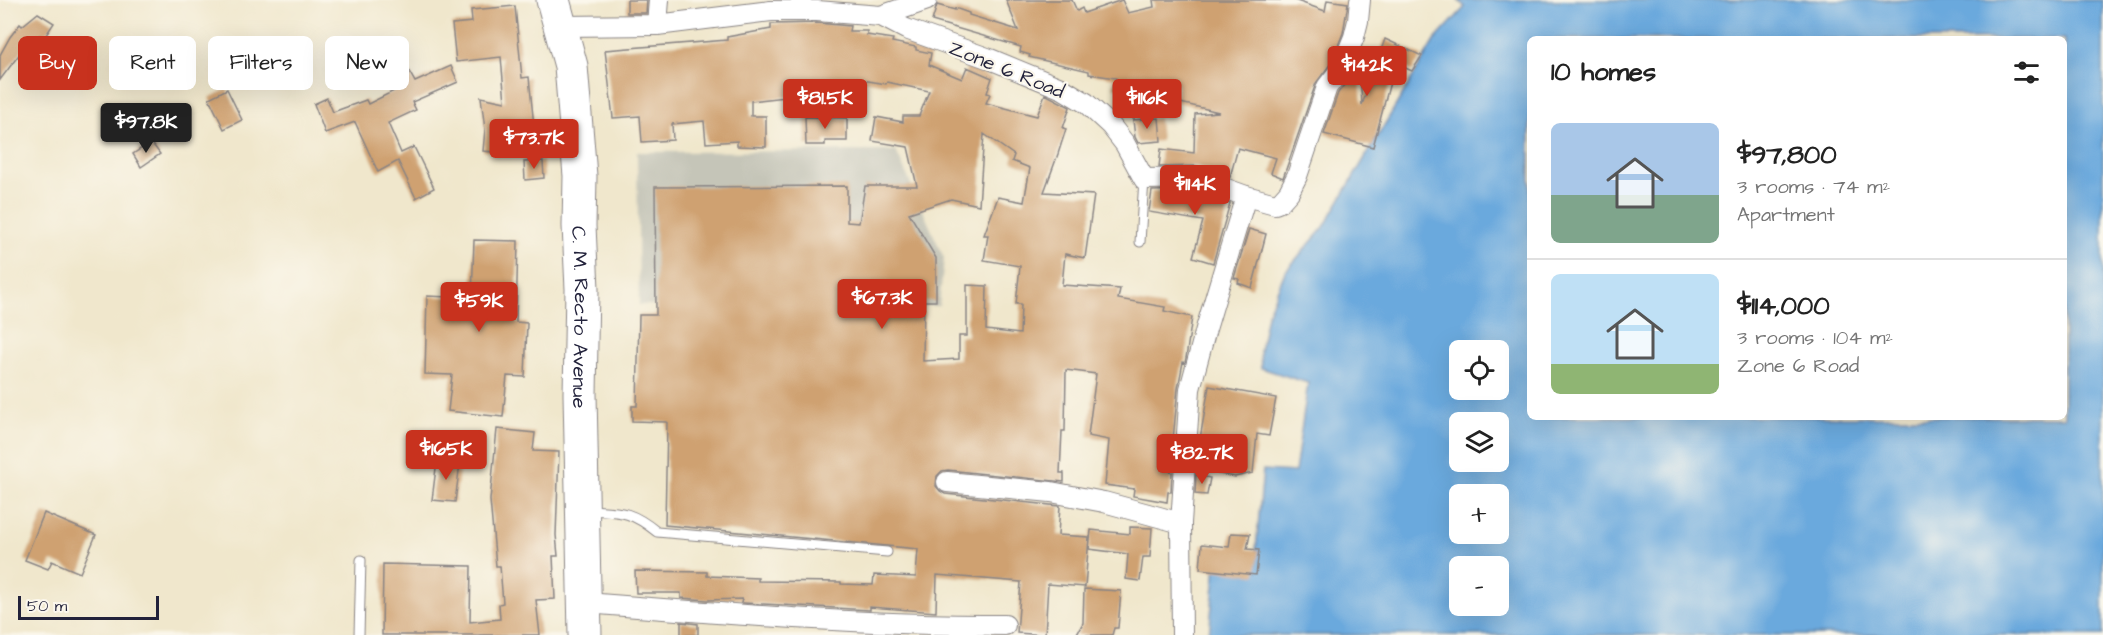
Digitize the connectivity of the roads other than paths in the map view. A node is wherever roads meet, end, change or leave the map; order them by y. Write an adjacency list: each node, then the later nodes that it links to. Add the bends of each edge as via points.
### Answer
1 (659, 0): 6 (street)
2 (927, 0): 5 (street)
3 (1360, 0): 8 (street, via 1354,37 1341,69 1327,87 1289,192 1275,204)
4 (556, 13): 6 (street, Zone 6 Road); 11 (highway, C. M. Recto Avenue, via 571,66 580,176)
5 (880, 16): 6 (street, Zone 6 Road, via 771,11); 7 (street, Zone 6 Road, via 1052,85 1086,103 1125,144)
6 (657, 25)
7 (1144, 179): 8 (street, via 1196,178); 9 (lane)
8 (1246, 196): 12 (street, via 1190,389)
9 (1140, 242)
10 (947, 482): 12 (street, via 1051,492)
11 (582, 510): 13 (lane, via 626,512 657,532); 15 (highway, C. M. Recto Avenue)
12 (1181, 523): 18 (street)
13 (887, 552)
14 (361, 560): 17 (lane)
15 (585, 619): 16 (street)
16 (1005, 625)
17 (359, 635)
18 (1182, 635)

